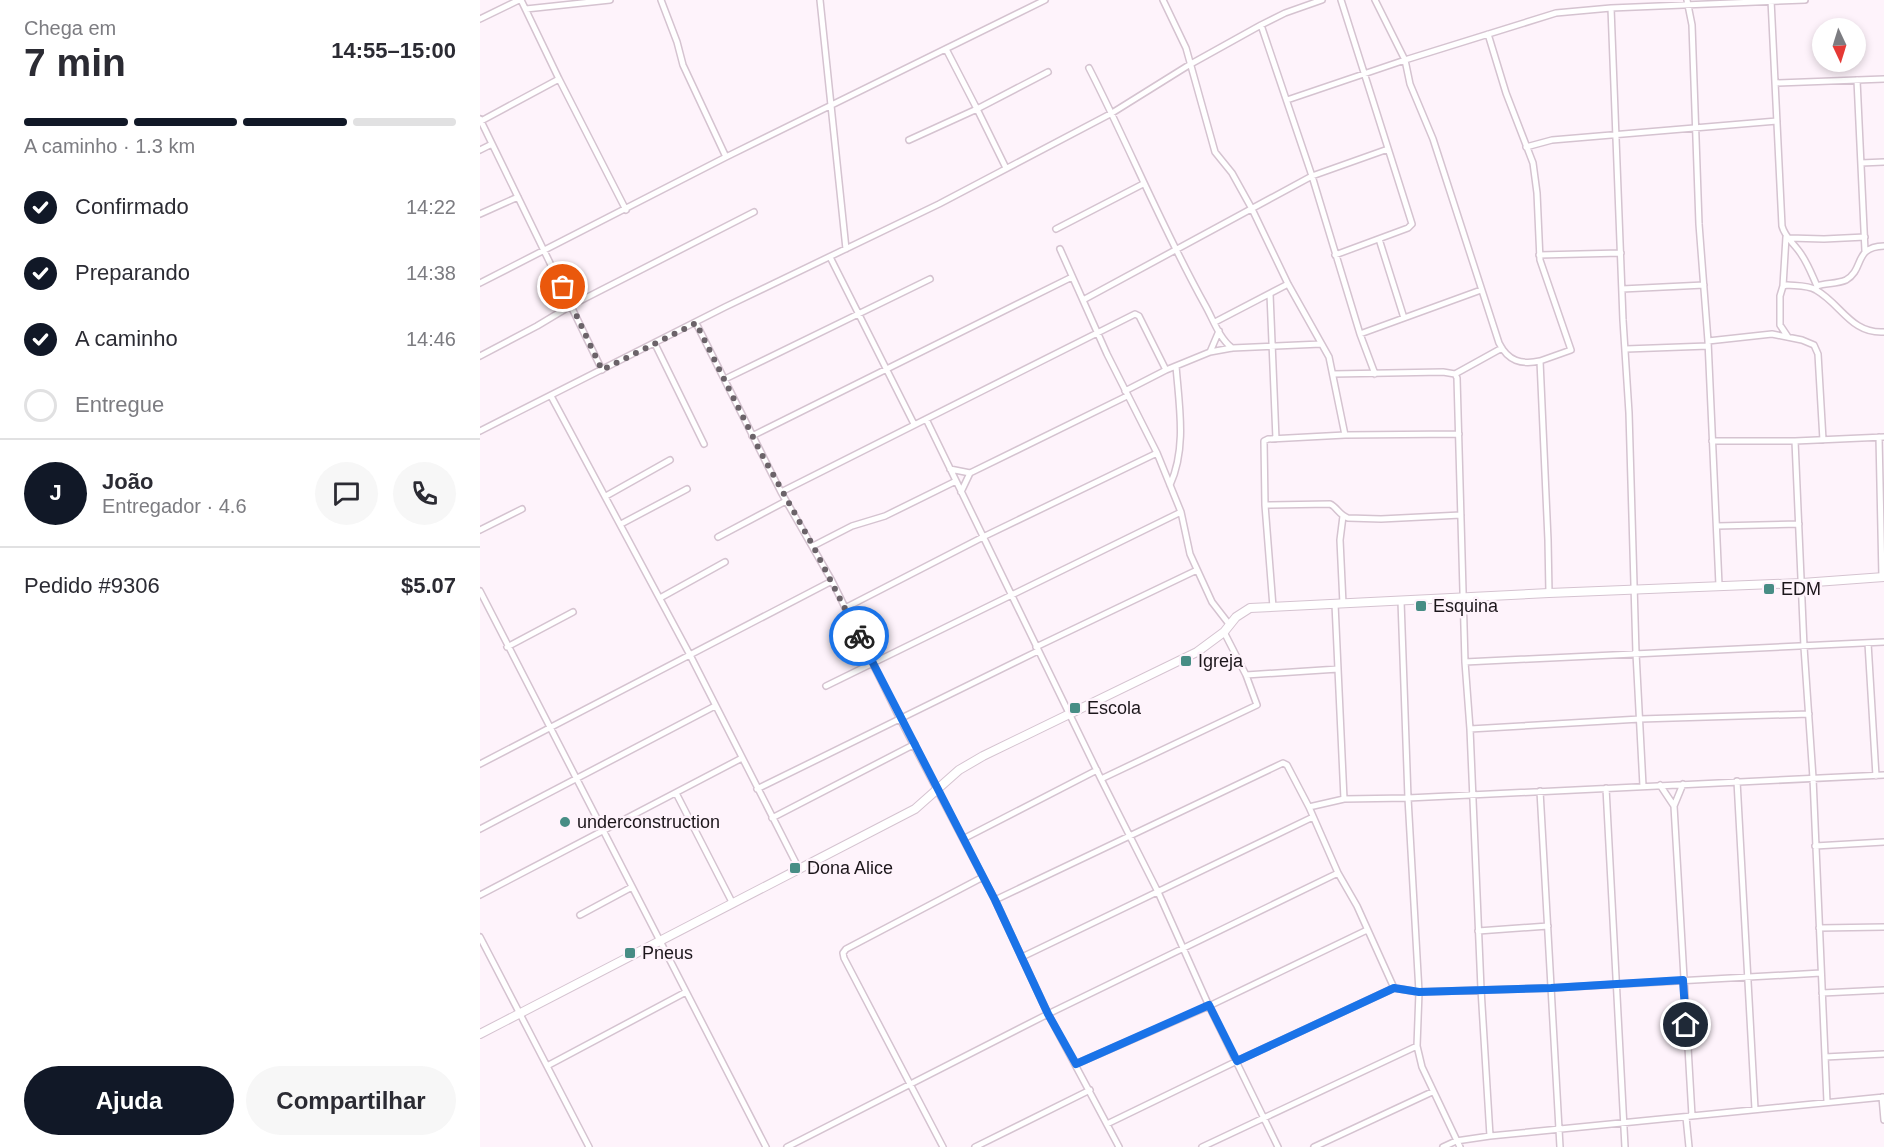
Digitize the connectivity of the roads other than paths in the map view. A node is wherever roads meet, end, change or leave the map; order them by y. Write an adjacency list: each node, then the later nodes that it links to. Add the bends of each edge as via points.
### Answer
1 (520, 0): 18 (street); 19 (street)
2 (610, 0): 18 (street)
3 (661, 0): 45 (street, via 683,65)
4 (820, 0): 33 (street)
5 (1045, 0): 22 (street)
6 (1164, 0): 24 (street, via 1183,41)
7 (1341, 0): 27 (street)
8 (1375, 0): 23 (street)
9 (1630, 0): 17 (street)
10 (1641, 0): 15 (street)
11 (1805, 0): 13 (street)
12 (1317, 1): 20 (street)
13 (1771, 1): 14 (street); 31 (street)
14 (1688, 3): 15 (street); 38 (street)
15 (1645, 7): 17 (street)
16 (1611, 8): 17 (street); 21 (street, via 1556,13); 39 (street)
17 (1629, 8)
18 (526, 9): 28 (street)
19 (480, 19)
20 (1261, 25): 24 (street); 32 (street)
21 (1488, 34): 23 (street); 42 (street)
22 (946, 49): 33 (street); 34 (street)
23 (1404, 60): 27 (street); 80 (street)
24 (1189, 65): 35 (street); 52 (street, via 1215,152)
25 (1089, 68): 35 (street)
26 (1048, 72): 34 (street)
27 (1364, 73): 32 (street); 43 (street)
28 (559, 79): 36 (street); 53 (street)
29 (1884, 79): 30 (street)
30 (1857, 80): 31 (street); 47 (street)
31 (1776, 83): 37 (street)
32 (1287, 100): 49 (street)
33 (831, 105): 45 (street); 61 (street)
34 (977, 109): 40 (street); 48 (street)
35 (1112, 113): 48 (street); 50 (street)
36 (480, 120): 41 (street)
37 (1777, 121): 38 (street); 57 (street, via 1782,226)
38 (1695, 127): 39 (street); 76 (street)
39 (1616, 135): 42 (street); 66 (street)
40 (909, 140)
41 (492, 144): 44 (street); 51 (street)
42 (1526, 147): 68 (street, via 1536,176)
43 (1388, 149): 49 (street); 59 (street, via 1412,224)
44 (480, 150)
45 (726, 157): 53 (street)
46 (1884, 162): 47 (street)
47 (1861, 163): 58 (street)
48 (1006, 168): 61 (street)
49 (1312, 176): 52 (street); 67 (street)
50 (1143, 184): 56 (street); 63 (street)
51 (518, 197): 55 (street); 64 (street)
52 (1252, 209): 63 (street); 75 (street)
53 (626, 210): 64 (street)
54 (754, 212): 83 (street)
55 (480, 214)
56 (1056, 229)
57 (1787, 237): 58 (street); 70 (street); 77 (street)
58 (1865, 237): 65 (street)
59 (1379, 239): 67 (street); 85 (street)
60 (1884, 246): 65 (street)
61 (846, 249): 69 (street)
62 (1060, 249): 71 (street)
63 (1177, 249): 82 (street); 86 (street)
64 (544, 250): 73 (street); 83 (street)
65 (1865, 251): 74 (street, via 1849,278)
66 (1620, 253): 68 (street); 79 (street)
67 (1335, 255): 92 (street)
68 (1539, 255): 104 (street, via 1571,350)
69 (830, 257): 84 (street); 87 (street)
70 (1813, 276): 74 (street); 78 (street)
71 (1072, 277): 82 (street); 106 (street)
72 (930, 279): 84 (street)
73 (480, 283)
74 (1826, 283): 78 (street)
75 (1288, 285): 81 (street); 97 (street)
76 (1704, 285): 79 (street); 95 (street)
77 (1783, 285): 78 (street); 88 (street)
78 (1816, 288): 91 (street, via 1857,326)
79 (1622, 289): 101 (street)
80 (1481, 290): 85 (street); 100 (street)
81 (1270, 294): 86 (street); 98 (street)
82 (1083, 300): 90 (street)
83 (572, 306): 103 (street); 107 (street)
84 (858, 313): 106 (street); 112 (street)
85 (1404, 318): 92 (street)
86 (1215, 322): 89 (street)
87 (696, 323): 96 (street); 112 (street)
88 (1780, 325): 93 (street); 94 (street)
89 (1219, 330): 99 (street); 102 (street)
90 (1098, 332): 108 (street, via 1138,314); 113 (street); 115 (street)
91 (1884, 332)
92 (1360, 334): 110 (street)
93 (1772, 334): 94 (street); 95 (street)
94 (1788, 337): 123 (street, via 1817,348)
95 (1708, 343): 101 (street); 124 (street)
96 (655, 344): 107 (street); 126 (street)
97 (1321, 344): 98 (street); 109 (street)
98 (1271, 347): 99 (street); 122 (street)
99 (1232, 348): 102 (street)
100 (1502, 348): 104 (street, via 1513,360); 111 (street)
101 (1626, 349): 156 (street)
102 (1210, 352): 105 (street)
103 (480, 356)
104 (1540, 361): 158 (street)
105 (1176, 366): 108 (street); 132 (street, via 1181,448)
106 (886, 369): 116 (street); 120 (street)
107 (602, 370): 114 (street)
108 (1166, 370): 113 (street)
109 (1333, 374): 110 (street); 119 (street)
110 (1375, 374): 111 (street)
111 (1455, 374): 118 (street)
112 (725, 379): 120 (street)
113 (1126, 393): 127 (street); 130 (street)
114 (551, 396): 117 (street); 136 (street)
115 (926, 419): 116 (street); 129 (street)
116 (914, 424): 134 (street)
117 (480, 431)
118 (1459, 434): 119 (street); 141 (street)
119 (1346, 435): 122 (street)
120 (752, 436): 134 (street)
121 (1881, 437): 123 (street); 152 (street)
122 (1276, 439): 138 (street, via 1264,442)
123 (1823, 440): 125 (street)
124 (1712, 441): 125 (street); 145 (street)
125 (1795, 441): 144 (street)
126 (704, 444)
127 (1158, 453): 132 (street); 147 (street)
128 (670, 460): 136 (street)
129 (950, 469): 130 (street); 131 (street)
130 (970, 473): 135 (street)
131 (956, 481): 135 (street); 149 (street)
132 (1170, 486): 140 (street)
133 (687, 489): 143 (street)
134 (781, 492): 137 (street)
135 (961, 492): 147 (street)
136 (606, 496): 143 (street)
137 (786, 501): 148 (street); 149 (street)
138 (1265, 505): 142 (street, via 1330,504); 164 (street)
139 (522, 509): 146 (street)
140 (1180, 512): 151 (street); 159 (street)
141 (1461, 515): 142 (street, via 1381,519); 160 (street)
142 (1343, 516): 163 (street)
143 (621, 524): 161 (street)
144 (1799, 524): 145 (street); 154 (street)
145 (1717, 526): 155 (street)
146 (480, 530)
147 (985, 536): 159 (street); 165 (street)
148 (718, 537)
149 (813, 546): 153 (street)
150 (725, 562): 161 (street)
151 (1197, 570): 167 (street); 172 (street)
152 (1883, 577): 154 (street)
153 (832, 581): 165 (street); 174 (street)
154 (1802, 584): 155 (street); 170 (street)
155 (1719, 585): 156 (street)
156 (1635, 590): 158 (street); 173 (street)
157 (480, 591): 171 (street)
158 (1548, 593): 160 (street)
159 (1012, 594): 172 (street); 176 (street)
160 (1464, 597): 162 (street); 175 (street)
161 (660, 598): 174 (street)
162 (1401, 601): 163 (street); 206 (street)
163 (1339, 604): 164 (street); 177 (street)
164 (1273, 607): 167 (street, via 1250,608)
165 (845, 608): 176 (street)
166 (573, 612): 171 (street)
167 (1226, 628): 178 (street); 181 (street, via 1186,658)
168 (1884, 642): 169 (street)
169 (1868, 643): 170 (street); 192 (street)
170 (1804, 646): 173 (street); 182 (street)
171 (507, 647): 185 (street)
172 (1037, 649): 181 (street); 183 (street)
173 (1636, 653): 175 (street); 184 (street)
174 (690, 656): 180 (street); 185 (street)
175 (1465, 662): 186 (street)
176 (873, 664): 179 (street); 183 (street)
177 (1338, 669): 178 (street); 207 (street)
178 (1246, 675): 195 (street, via 1257,705)
179 (826, 686)
180 (715, 706): 188 (street); 194 (street)
181 (1070, 714): 190 (street); 202 (street, via 983,756)
182 (1809, 714): 184 (street); 193 (street)
183 (900, 719): 187 (street); 201 (street)
184 (1640, 719): 186 (street); 199 (street)
185 (550, 728): 189 (street); 194 (street)
186 (1470, 729): 205 (street)
187 (915, 744): 202 (street); 211 (street)
188 (742, 758): 201 (street); 204 (street)
189 (480, 764)
190 (1097, 770): 195 (street); 215 (street)
191 (1884, 775): 192 (street)
192 (1876, 776): 193 (street)
193 (1813, 778): 196 (street); 217 (street)
194 (577, 779): 212 (street); 213 (street)
195 (1101, 779): 214 (street)
196 (1737, 781): 197 (street); 237 (street)
197 (1683, 784): 198 (street); 208 (street)
198 (1660, 785): 199 (street); 208 (street)
199 (1643, 786): 200 (street)
200 (1606, 788): 203 (street); 239 (street)
201 (757, 789): 211 (street)
202 (937, 789): 215 (street); 218 (street, via 915,809)
203 (1540, 791): 205 (street); 227 (street)
204 (676, 793): 213 (street); 225 (street)
205 (1472, 795): 206 (street); 231 (street)
206 (1408, 798): 207 (street); 245 (street)
207 (1344, 799): 209 (street)
208 (1674, 806): 238 (street)
209 (1309, 807): 210 (street); 214 (street, via 1283,763)
210 (1313, 817): 219 (street); 222 (street)
211 (772, 818): 218 (street)
212 (480, 829)
213 (602, 830): 221 (street); 223 (street)
214 (1130, 836): 222 (street); 224 (street)
215 (963, 840): 220 (street)
216 (1884, 842): 217 (street)
217 (1815, 846): 229 (street)
218 (799, 869): 225 (street)
219 (1338, 873): 230 (street); 234 (street)
220 (982, 877): 224 (street); 257 (street, via 843,953)
221 (632, 887): 226 (street); 233 (street)
222 (1158, 892): 234 (street); 235 (street)
223 (480, 895)
224 (995, 900): 235 (street)
225 (733, 904): 233 (street)
226 (580, 915)
227 (1548, 926): 231 (street); 241 (street)
228 (1884, 927): 229 (street)
229 (1819, 928): 236 (street)
230 (1367, 930): 240 (street); 247 (street)
231 (1478, 931): 242 (street)
232 (480, 937): 248 (street)
233 (660, 941): 244 (street); 248 (street)
234 (1185, 949): 247 (street); 249 (street)
235 (1022, 957): 249 (street)
236 (1821, 973): 237 (street); 246 (street)
237 (1749, 977): 238 (street); 262 (street)
238 (1683, 980): 239 (street); 263 (street)
239 (1616, 984): 241 (street); 266 (street)
240 (1394, 988): 245 (street); 254 (street)
241 (1551, 988): 242 (street); 268 (street)
242 (1481, 989): 245 (street); 269 (street)
243 (1884, 990): 246 (street)
244 (686, 992): 256 (street); 272 (street)
245 (1419, 992): 251 (street)
246 (1822, 993): 253 (street)
247 (1209, 1005): 254 (street); 255 (street)
248 (520, 1014): 250 (street); 256 (street)
249 (1048, 1014): 255 (street); 257 (street)
250 (480, 1034)
251 (1418, 1046): 259 (street); 264 (street)
252 (1884, 1054): 253 (street)
253 (1825, 1057): 261 (street)
254 (1237, 1061): 264 (street); 267 (street)
255 (1076, 1064): 258 (street)
256 (547, 1066): 271 (street)
257 (910, 1085): 273 (street); 274 (street)
258 (1090, 1090): 267 (street); 275 (street)
259 (1432, 1092): 270 (street); 279 (street)
260 (1883, 1097): 261 (street); 265 (street)
261 (1827, 1102): 262 (street)
262 (1755, 1109): 263 (street)
263 (1689, 1116): 266 (street); 284 (street)
264 (1264, 1118): 277 (street); 278 (street)
265 (1884, 1120)
266 (1622, 1122): 268 (street); 283 (street)
267 (1107, 1124): 276 (street)
268 (1558, 1129): 269 (street); 282 (street)
269 (1490, 1136): 270 (street)
270 (1456, 1141): 280 (street); 281 (street)
271 (589, 1147)
272 (766, 1147)
273 (787, 1147)
274 (943, 1147)
275 (975, 1147)
276 (1119, 1147)
277 (1202, 1147)
278 (1278, 1147)
279 (1314, 1147)
280 (1443, 1147)
281 (1460, 1147)
282 (1560, 1147)
283 (1624, 1147)
284 (1689, 1147)

